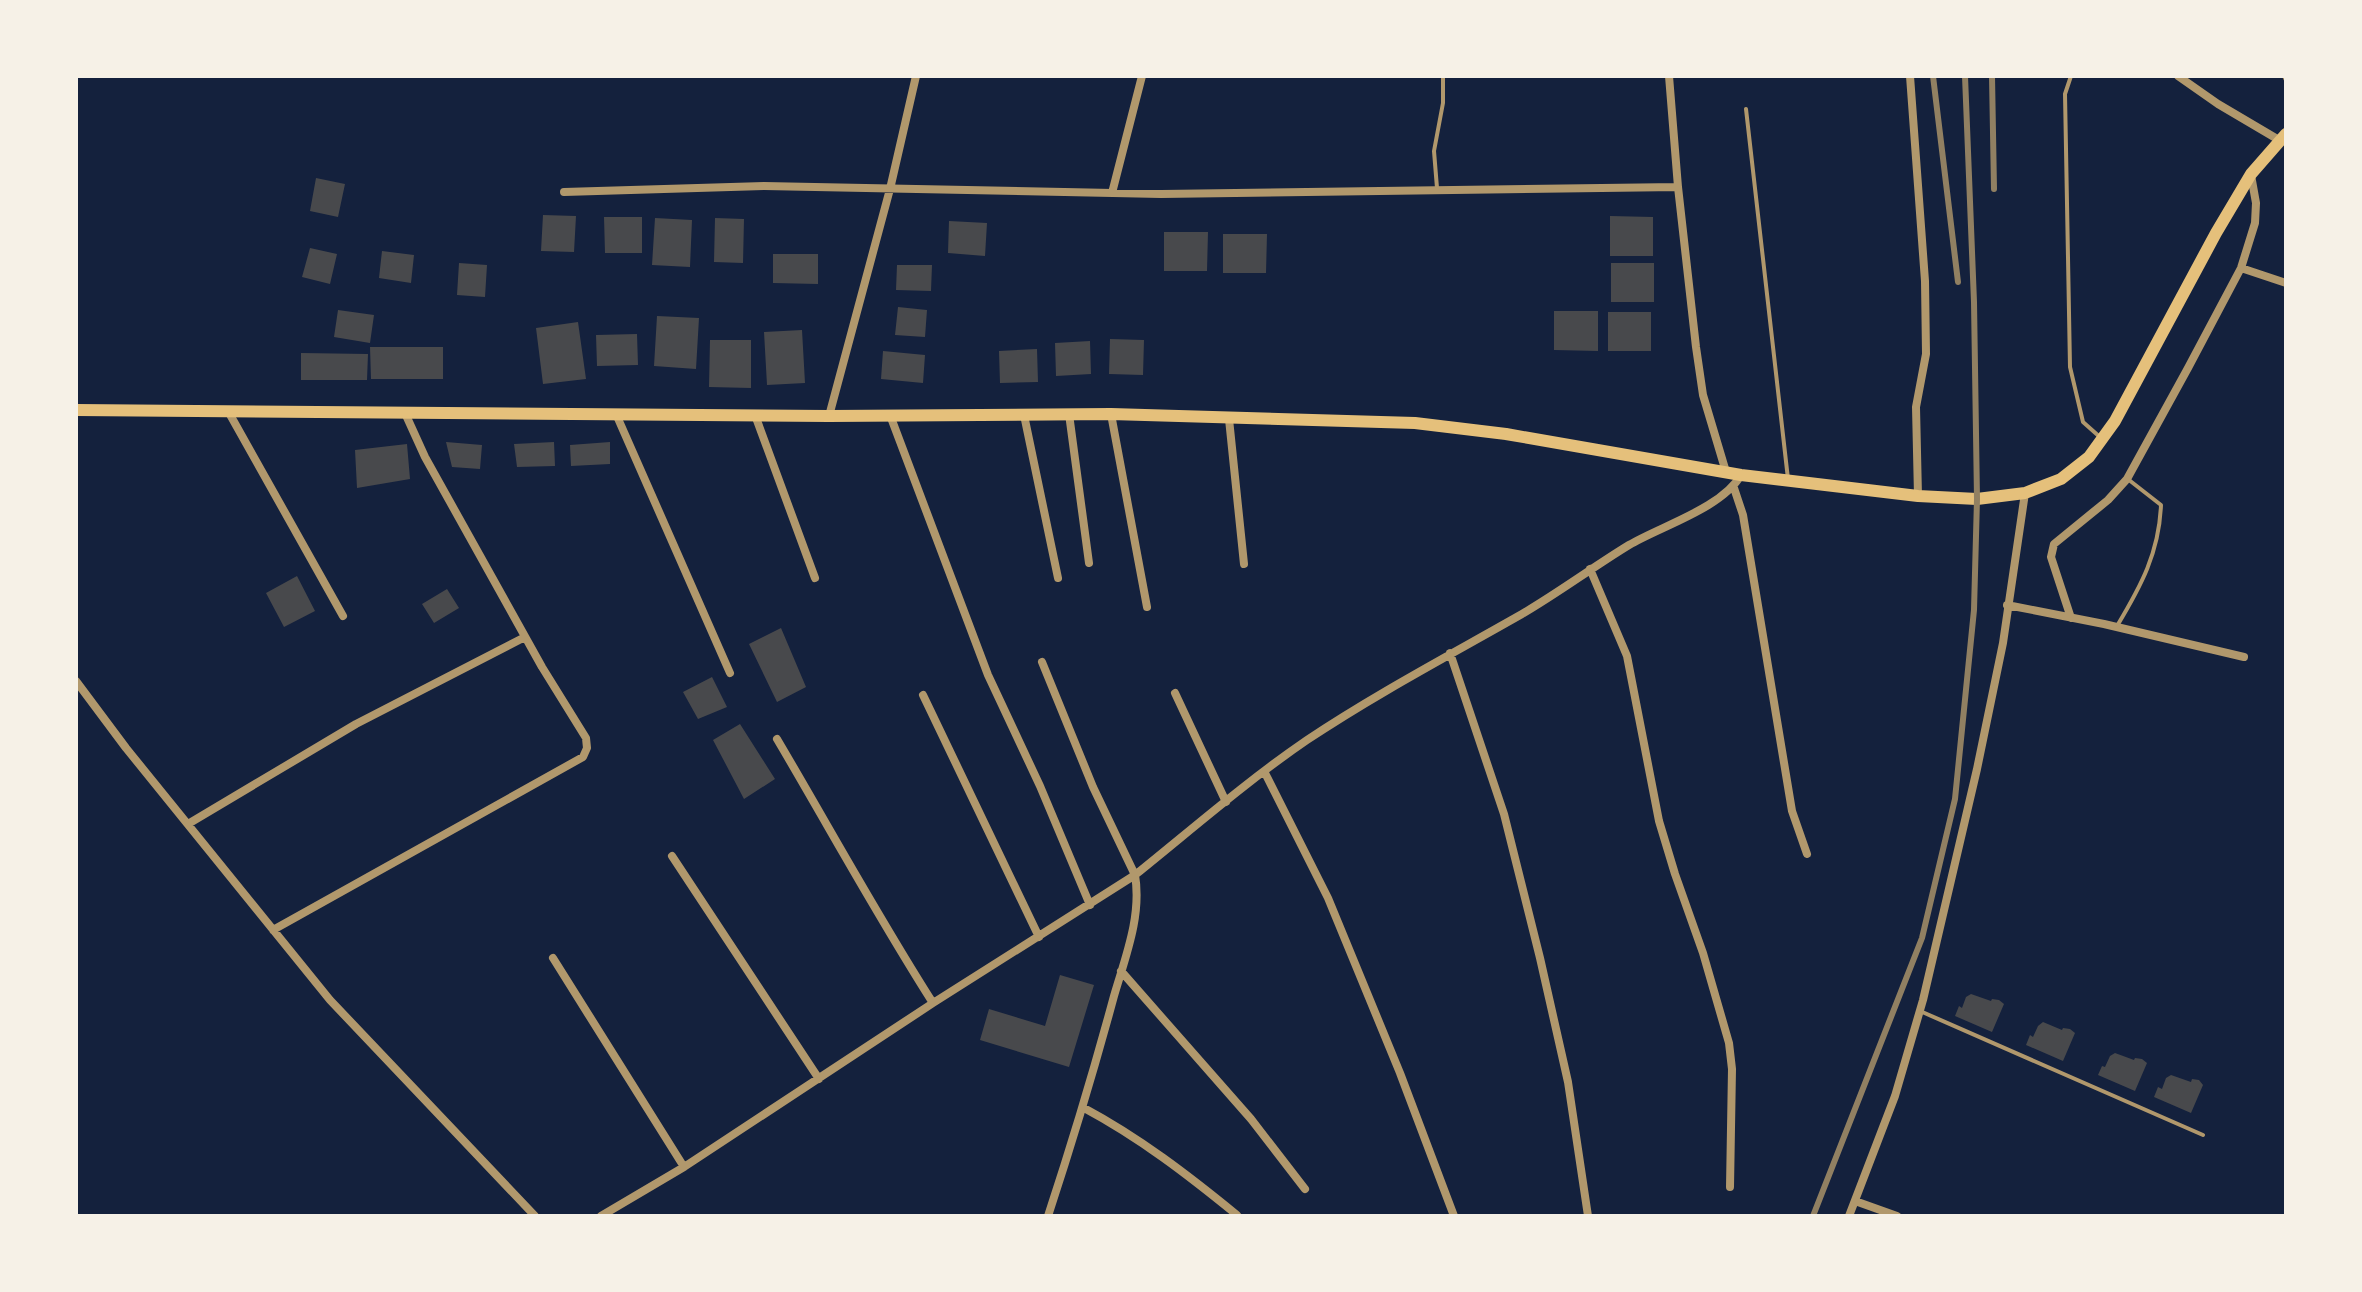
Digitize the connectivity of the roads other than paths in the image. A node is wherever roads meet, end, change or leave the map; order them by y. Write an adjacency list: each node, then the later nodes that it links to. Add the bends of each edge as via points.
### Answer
1 (916, 76): 12 (street)
2 (1142, 76): 15 (street)
3 (1443, 76): 13 (lane, via 1434,151)
4 (1669, 76): 11 (street)
5 (1910, 76): 36 (street, via 1925,281 1926,354 1916,407)
6 (2071, 76): 29 (lane, via 2065,94 2070,367 2083,422)
7 (2178, 76): 9 (street, via 2218,104)
8 (1746, 109): 33 (lane)
9 (2283, 137): 10 (main road)
10 (2251, 174): 16 (street, via 2255,223); 29 (main road)
11 (1678, 187): 13 (street); 30 (street, via 1703,395)
12 (890, 189): 14 (street, via 764,186); 15 (street); 27 (street)
13 (1437, 191): 15 (street)
14 (564, 192)
15 (1112, 193)
16 (2241, 268): 17 (street); 32 (street)
17 (2286, 283)
18 (76, 410): 19 (main road)
19 (228, 411): 20 (main road); 44 (street)
20 (405, 413): 21 (main road); 47 (street)
21 (616, 414): 24 (main road); 51 (street)
22 (1069, 414): 23 (main road); 26 (main road); 37 (street)
23 (1111, 414): 28 (main road); 43 (street)
24 (755, 415): 27 (main road); 40 (street)
25 (890, 415): 26 (main road); 27 (main road); 62 (street, via 988,675)
26 (1024, 415): 41 (street)
27 (829, 416)
28 (1229, 419): 30 (main road, via 1431,424); 38 (street)
29 (2103, 440): 35 (main road, via 2061,479)
30 (1726, 472): 31 (main road)
31 (1741, 475): 33 (main road); 34 (street)
32 (2127, 479): 45 (street, via 2054,544 2051,557); 46 (lane, via 2161,505 2145,580)
33 (1788, 481): 36 (main road)
34 (1734, 488): 39 (street); 59 (street, via 1743,515 1792,811)
35 (2025, 493): 36 (main road, via 1977,499); 42 (street)
36 (1918, 496)
37 (1089, 563)
38 (1244, 564)
39 (1590, 569): 48 (street); 73 (street, via 1627,656 1659,821 1729,1043)
40 (815, 578)
41 (1058, 578)
42 (2007, 605): 45 (street); 68 (street, via 1977,769)
43 (1147, 607)
44 (343, 616)
45 (2071, 618): 46 (street)
46 (2116, 627): 49 (street)
47 (525, 637): 58 (street, via 356,724); 63 (street, via 586,738 583,757)
48 (1450, 653): 56 (street); 81 (street, via 1504,814 1540,958 1568,1082)
49 (2244, 657)
50 (1042, 662): 61 (street)
51 (730, 673)
52 (76, 681): 58 (street)
53 (1175, 693): 57 (street)
54 (923, 695): 64 (street)
55 (777, 739): 67 (street)
56 (1264, 771): 57 (street); 80 (street, via 1328,898)
57 (1226, 802): 61 (street)
58 (188, 824): 63 (street)
59 (1807, 854)
60 (672, 856): 69 (street)
61 (1135, 875): 62 (street); 66 (street, via 1137,910)
62 (1090, 905): 64 (street)
63 (273, 930): 77 (street, via 330,1000)
64 (1039, 937): 67 (street)
65 (553, 958): 72 (street)
66 (1121, 971): 70 (street); 74 (street)
67 (933, 1003): 69 (street)
68 (1919, 1011): 71 (lane); 75 (street, via 1895,1096)
69 (819, 1079): 72 (street)
70 (1084, 1108): 76 (street, via 1129,1132); 79 (street)
71 (2203, 1135)
72 (684, 1167): 78 (street)
73 (1730, 1187)
74 (1305, 1189)
75 (1855, 1201): 82 (street); 83 (street)
76 (1237, 1215)
77 (535, 1216)
78 (601, 1216)
79 (1048, 1216)
80 (1454, 1216)
81 (1588, 1216)
82 (1849, 1216)
83 (1897, 1216)

